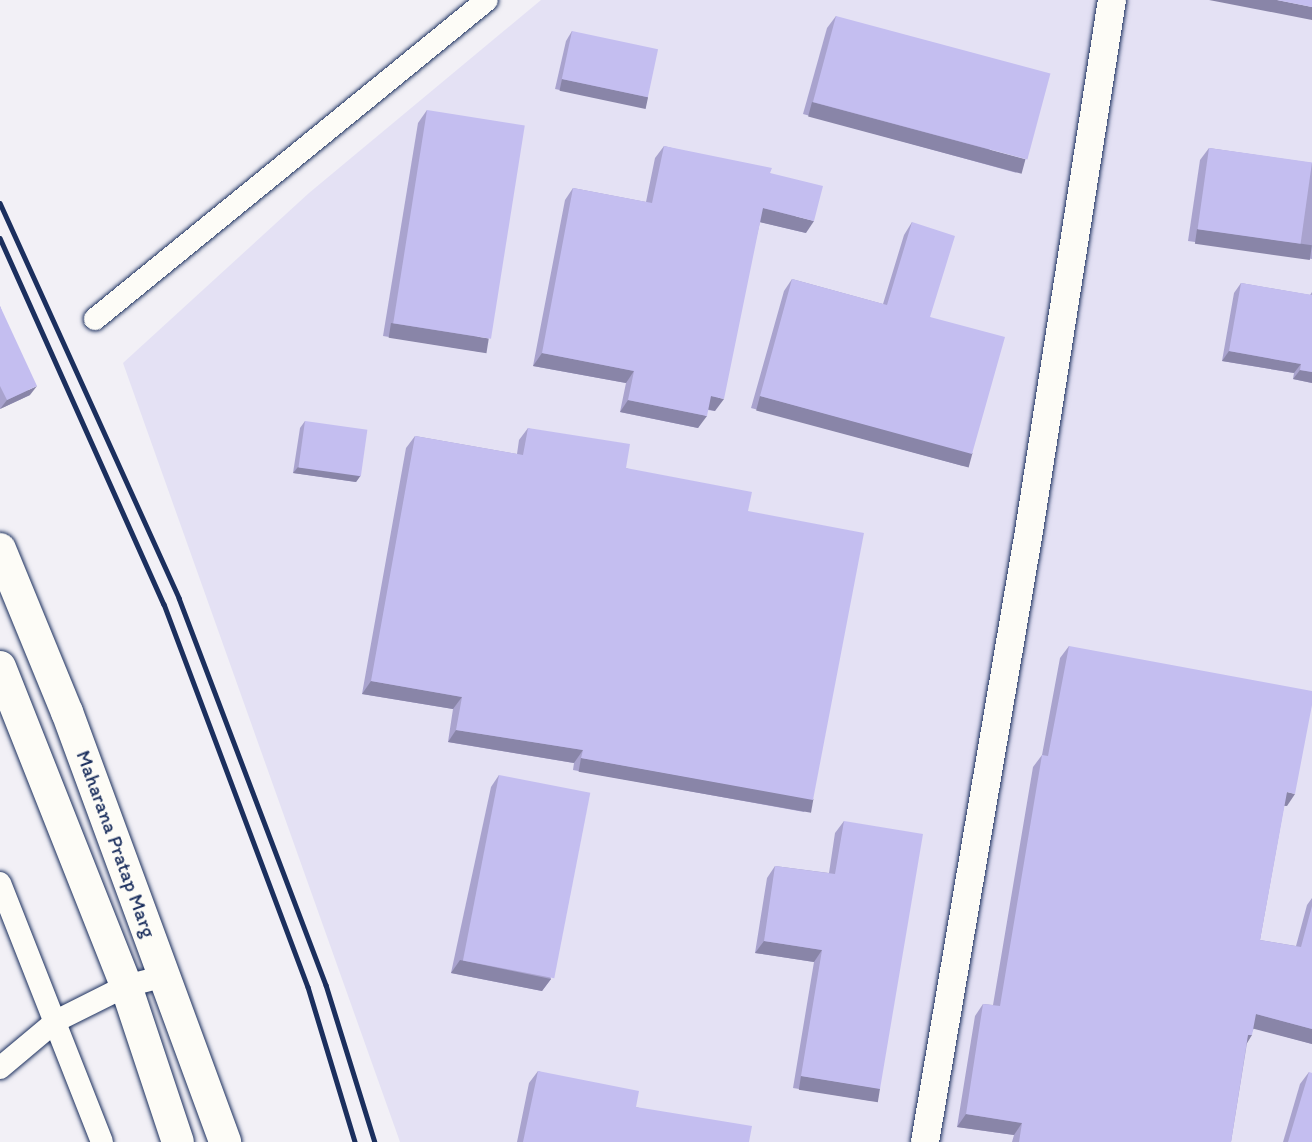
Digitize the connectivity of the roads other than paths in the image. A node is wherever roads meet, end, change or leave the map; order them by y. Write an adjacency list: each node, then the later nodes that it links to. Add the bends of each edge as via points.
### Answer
1 (487, 0): 3 (street)
2 (1112, 0): 14 (street, via 1029,531)
3 (95, 319)
4 (0, 549): 7 (main road, Maharana Pratap Marg, via 67,712)
5 (0, 667): 8 (main road, Maharana Pratap Marg)
6 (0, 884): 9 (street)
7 (165, 976): 8 (street); 13 (main road, Maharana Pratap Marg)
8 (126, 986): 9 (street); 12 (main road, Maharana Pratap Marg)
9 (56, 1021): 10 (street); 11 (street)
10 (0, 1068)
11 (102, 1142)
12 (178, 1142)
13 (225, 1142)
14 (925, 1142)

